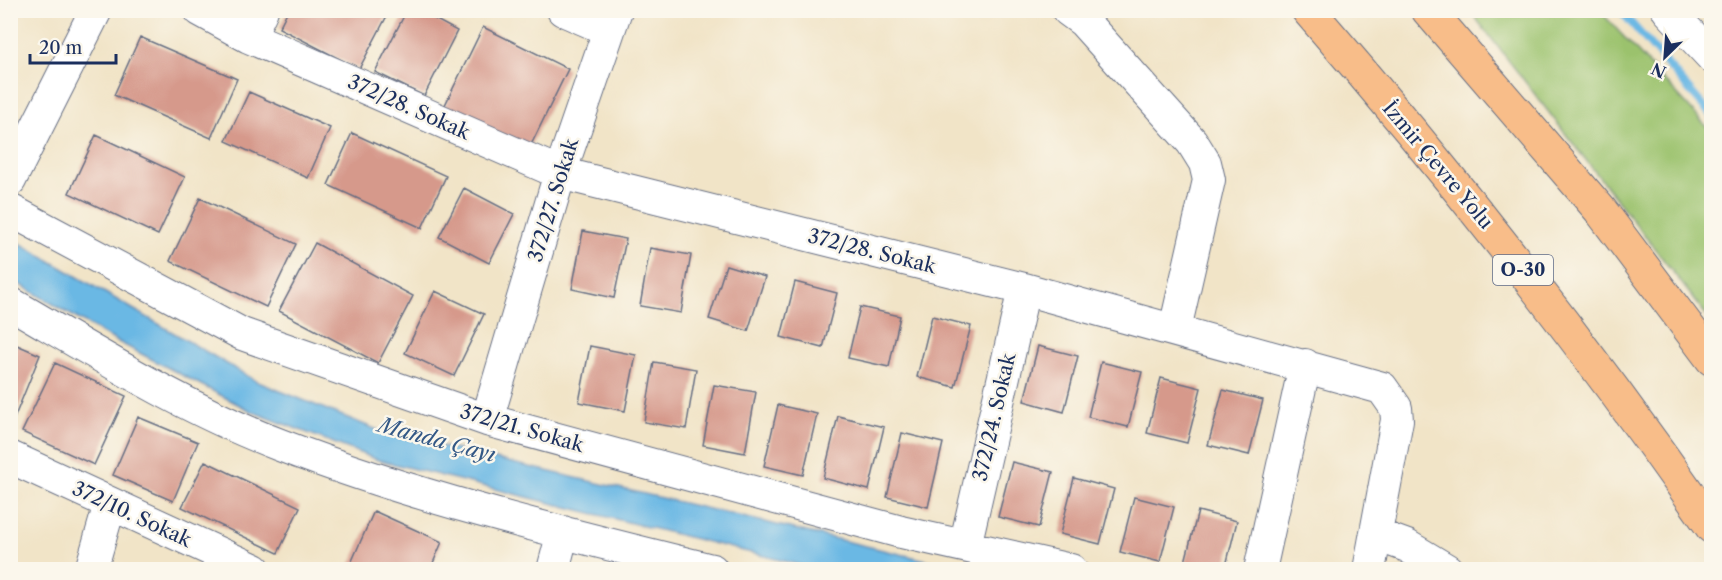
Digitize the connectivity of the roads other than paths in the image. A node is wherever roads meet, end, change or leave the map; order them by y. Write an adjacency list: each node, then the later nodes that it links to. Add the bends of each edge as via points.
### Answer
1 (96, 10): 12 (street)
2 (200, 10): 9 (street, 372/28. Sokak)
3 (563, 10): 8 (street, 372/27. Sokak)
4 (1068, 10): 16 (street, via 1083,21 1192,142 1204,163 1209,180)
5 (1428, 10): 17 (highway, via 1600,211)
6 (1668, 10): 10 (street)
7 (1310, 15): 22 (highway, İzmir Çevre Yolu / O-30, via 1496,234)
8 (613, 20): 11 (street, 372/27. Sokak)
9 (255, 24): 11 (street, 372/28. Sokak)
10 (1712, 57)
11 (560, 173): 14 (street, 372/28. Sokak); 19 (street, 372/27. Sokak)
12 (10, 180)
13 (10, 210): 19 (street, 372/21. Sokak, via 242,334)
14 (1024, 289): 16 (street, 372/28. Sokak); 25 (street, 372/24. Sokak)
15 (10, 303): 23 (street, via 152,386 278,445 378,479)
16 (1175, 328): 18 (street, 372/28. Sokak)
17 (1712, 359)
18 (1305, 365): 24 (street, 372/28. Sokak, via 1382,388 1396,408); 31 (street)
19 (487, 420): 25 (street, 372/21. Sokak)
20 (10, 457): 21 (street, 372/10. Sokak)
21 (110, 504): 27 (street); 28 (street, 372/10. Sokak)
22 (1712, 527)
23 (563, 532): 29 (street); 30 (street)
24 (1377, 535): 32 (street, 372/28. Sokak); 33 (street, via 1407,546)
25 (965, 546): 26 (street, 372/21. Sokak)
26 (1067, 568)
27 (91, 570)
28 (255, 570)
29 (553, 570)
30 (712, 570)
31 (1260, 570)
32 (1369, 570)
33 (1447, 570)

